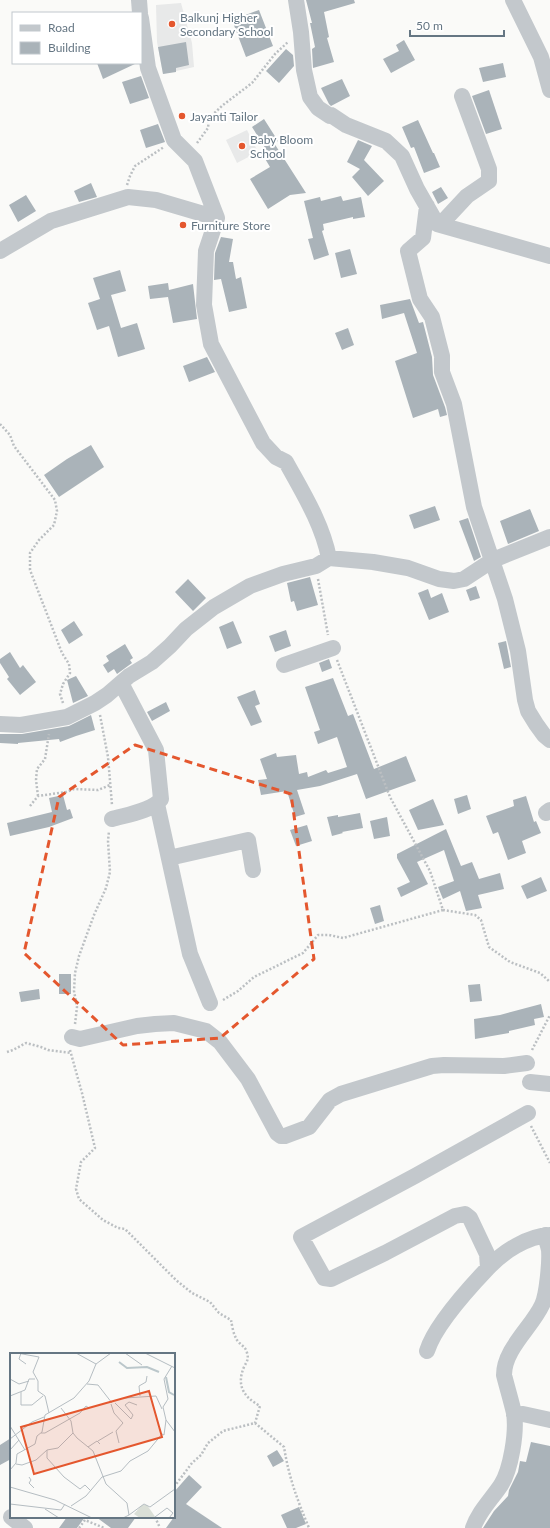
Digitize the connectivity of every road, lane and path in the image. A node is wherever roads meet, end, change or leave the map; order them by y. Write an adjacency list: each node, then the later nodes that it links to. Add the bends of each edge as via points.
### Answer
1 (139, 0): 4 (street)
2 (296, 0): 6 (street)
3 (513, 0): 7 (street, via 541,57)
4 (140, 12)
5 (142, 25): 9 (street, via 148,68)
6 (301, 32): 10 (path, via 275,54 252,83 209,118 208,128 197,142); 12 (street, via 304,70 310,97 318,108 330,116 386,141 402,156)
7 (550, 90)
8 (462, 96): 14 (street, via 489,169 489,181 466,196)
9 (174, 140): 10 (street); 11 (path, via 135,166 127,185)
10 (195, 160): 13 (street)
11 (128, 197): 13 (street, via 156,200); 15 (street, via 51,221)
12 (427, 206): 14 (street); 19 (street, via 423,238 408,251 420,299 432,317 442,356 442,372 454,404 474,507)
13 (217, 218): 20 (street, via 206,251 204,305 212,344 263,443 276,457 286,462 320,525 326,541)
14 (440, 225): 16 (street)
15 (0, 251)
16 (550, 256)
17 (0, 424): 25 (path, via 55,500 57,511 54,525 30,553 30,570 62,653 69,664 70,673 60,694)
18 (550, 537): 19 (street)
19 (493, 560): 20 (street, via 464,579 454,581 373,562); 28 (street, via 506,599 518,650 527,706 536,724)
20 (323, 562): 21 (path, via 327,631); 23 (street, via 250,586 214,607 186,629 156,659)
21 (333, 648): 22 (street); 36 (path, via 390,798 430,871)
22 (284, 666)
23 (121, 683): 24 (street); 31 (street, via 156,750 161,799)
24 (95, 703): 25 (street); 29 (path, via 104,733)
25 (67, 716): 26 (street)
26 (51, 720): 27 (street, via 21,725); 30 (path, via 45,759 37,769)
27 (0, 724)
28 (550, 740)
29 (110, 785): 30 (path, via 98,790 74,789); 33 (path)
30 (38, 796): 32 (path)
31 (158, 804): 33 (street, via 140,812); 34 (street)
32 (30, 806)
33 (112, 819): 40 (path, via 108,841 110,872 75,973 74,991 77,1007)
34 (169, 858): 35 (street, via 248,840); 38 (street, via 190,954)
35 (253, 870)
36 (442, 910): 37 (path, via 475,915 480,920 489,948 510,962 540,973); 38 (path, via 343,938 318,935 303,953 254,977 218,1004)
37 (550, 982)
38 (210, 1003)
39 (550, 1015): 42 (path)
40 (71, 1045): 41 (path, via 48,1050 26,1043); 42 (street, via 80,1038 137,1026 174,1023 206,1032 220,1042 248,1078 281,1136 309,1128 330,1100 341,1094 418,1070 444,1065 504,1066); 51 (path, via 94,1148 81,1162 76,1189 79,1199 103,1220 125,1229 176,1280 192,1293 210,1302 219,1313 231,1320 236,1339 247,1350 249,1359 243,1369 241,1380 248,1399 260,1406)
41 (7, 1052)
42 (528, 1063)
43 (530, 1082): 44 (street)
44 (550, 1084)
45 (528, 1113): 47 (street, via 301,1237 324,1278 331,1279 455,1216 465,1214 470,1218 488,1254)
46 (548, 1235): 47 (street, via 528,1240 513,1248); 49 (street, via 545,1297 504,1368)
47 (488, 1268): 48 (street, via 449,1314)
48 (427, 1351)
49 (514, 1415): 50 (street, via 523,1414); 62 (street, via 513,1444 507,1473 501,1485 478,1514)
50 (550, 1420)
51 (255, 1423): 52 (path, via 223,1431 208,1443); 61 (path, via 284,1447 288,1472)
52 (175, 1486)
53 (0, 1508): 54 (street)
54 (10, 1516)
55 (12, 1518): 57 (street)
56 (156, 1518): 60 (path)
57 (25, 1528)
58 (79, 1528): 59 (path, via 85,1520)
59 (104, 1528)
60 (160, 1528)
61 (309, 1528)
62 (473, 1528)

